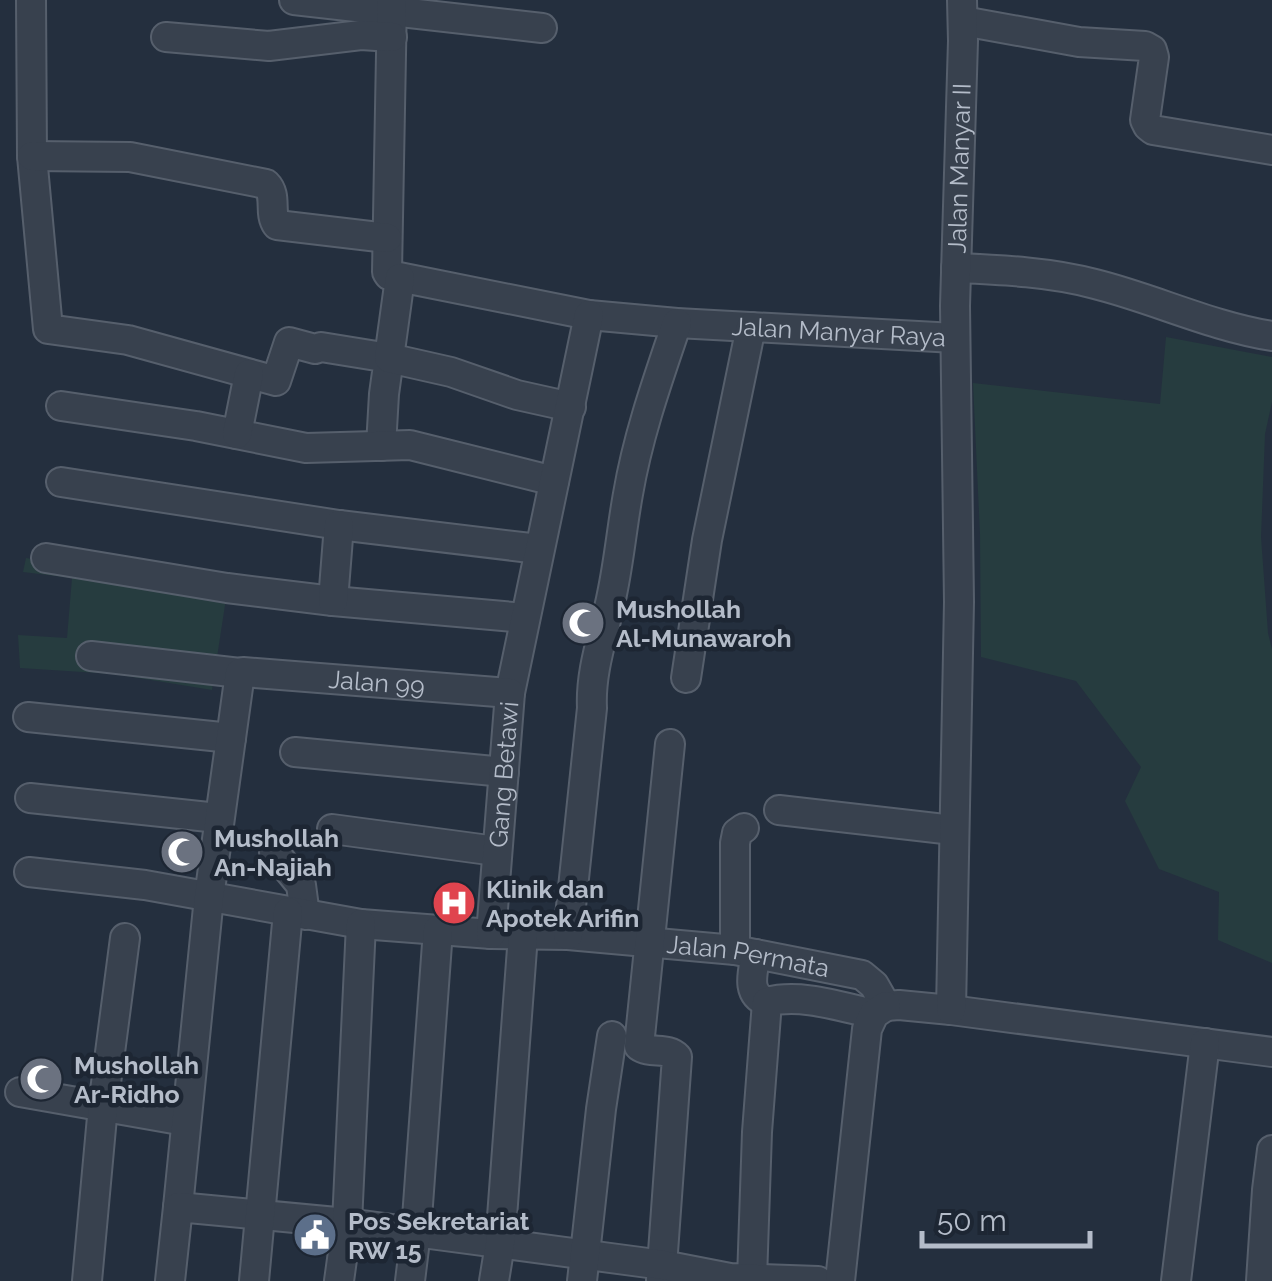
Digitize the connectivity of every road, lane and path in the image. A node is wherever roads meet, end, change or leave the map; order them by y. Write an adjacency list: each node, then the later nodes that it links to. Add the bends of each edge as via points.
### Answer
1 (31, 0): 8 (street)
2 (294, 0): 4 (street)
3 (962, 10): 7 (street, via 1078,42 1145,46 1154,57 1148,126); 10 (street, Jalan Manyar II)
4 (392, 17): 5 (street); 6 (street, via 360,36 269,46); 9 (street)
5 (542, 28)
6 (166, 36)
7 (1272, 150)
8 (32, 156): 9 (street, via 130,157 266,184 277,225); 18 (street, via 48,329 128,340)
9 (387, 238): 11 (street, via 386,272)
10 (956, 268): 15 (street, via 1094,284); 16 (street, Jalan Manyar II)
11 (400, 278): 12 (street, Jalan Manyar Raya); 17 (street)
12 (589, 315): 13 (street, Jalan Manyar Raya); 20 (street, Gang Betawi)
13 (677, 322): 14 (street, Jalan Manyar Raya); 54 (street, via 647,409 596,662)
14 (751, 326): 16 (street, Jalan Manyar Raya); 32 (street)
15 (1272, 336)
16 (955, 338): 44 (street, Jalan Manyar Raya, via 959,602)
17 (388, 358): 18 (street, via 288,342 276,381); 20 (street); 22 (street)
18 (249, 374): 21 (street)
19 (61, 406): 21 (street)
20 (572, 407): 23 (street, Gang Betawi)
21 (237, 434): 22 (street, via 306,448)
22 (382, 446): 23 (street, via 410,445)
23 (554, 480): 26 (street, Gang Betawi)
24 (61, 482): 25 (street)
25 (339, 524): 26 (street); 28 (street)
26 (540, 550): 29 (street, Gang Betawi)
27 (46, 558): 28 (street)
28 (334, 600): 29 (street)
29 (525, 618): 33 (street, Gang Betawi)
30 (91, 656): 31 (street, Jalan 99)
31 (242, 672): 33 (street, Jalan 99); 35 (street)
32 (686, 678)
33 (510, 694): 38 (street, Gang Betawi)
34 (28, 717): 35 (street)
35 (232, 738): 41 (street)
36 (670, 744): 56 (street)
37 (295, 752): 38 (street)
38 (504, 772): 45 (street, Gang Betawi)
39 (30, 798): 41 (street)
40 (779, 810): 44 (street)
41 (218, 818): 48 (street)
42 (744, 828): 57 (street, via 734,844)
43 (332, 829): 45 (street)
44 (953, 830): 60 (street, Jalan Manyar Raya)
45 (496, 850): 52 (street, Gang Betawi)
46 (274, 852): 49 (street, via 301,885)
47 (29, 872): 48 (street, Jalan Permata)
48 (209, 897): 49 (street, Jalan Permata); 66 (street)
49 (296, 913): 50 (street, Jalan Permata); 69 (street)
50 (361, 924): 51 (street, Jalan Permata); 70 (street)
51 (438, 930): 52 (street, Jalan Permata); 71 (street)
52 (490, 934): 53 (street, Jalan Permata)
53 (523, 935): 54 (street, Jalan Permata); 72 (street)
54 (568, 935): 56 (street, Jalan Permata)
55 (124, 938): 65 (street)
56 (651, 943): 57 (street, Jalan Permata); 74 (street, via 639,1046 677,1057)
57 (746, 952): 58 (street, via 754,994); 59 (street, Jalan Permata, via 862,975 874,985)
58 (767, 1002): 59 (street, via 810,1000); 75 (street, via 758,1132)
59 (880, 1010): 60 (street); 83 (street, via 866,1029)
60 (952, 1010): 62 (street)
61 (612, 1036): 73 (street)
62 (1205, 1043): 63 (street); 84 (street)
63 (1272, 1052)
64 (20, 1092): 65 (street)
65 (103, 1106): 66 (street); 76 (street)
66 (186, 1120): 68 (street)
67 (1272, 1150): 85 (street)
68 (178, 1207): 69 (street); 77 (street)
69 (261, 1215): 70 (street); 78 (street)
70 (347, 1223): 71 (street); 79 (street)
71 (416, 1232): 72 (street); 80 (street)
72 (500, 1244): 73 (street); 81 (street)
73 (584, 1269): 74 (street)
74 (662, 1273): 75 (street)
75 (737, 1279): 82 (street)
76 (86, 1281)
77 (170, 1281)
78 (254, 1281)
79 (339, 1281)
80 (410, 1281)
81 (494, 1281)
82 (818, 1281)
83 (840, 1281)
84 (1176, 1281)
85 (1261, 1281)

